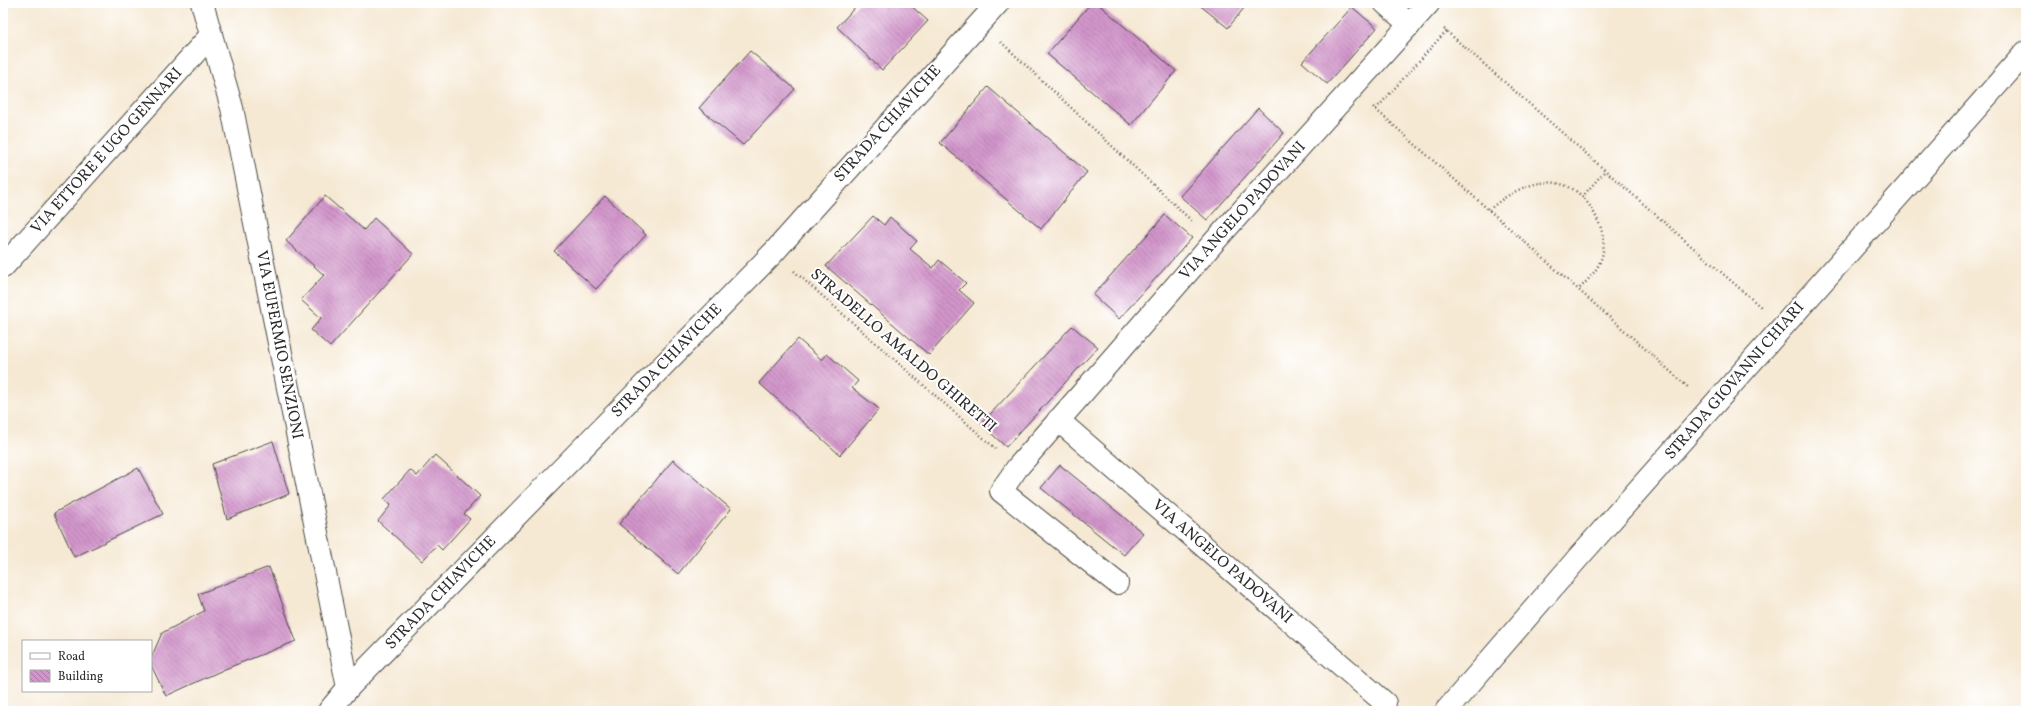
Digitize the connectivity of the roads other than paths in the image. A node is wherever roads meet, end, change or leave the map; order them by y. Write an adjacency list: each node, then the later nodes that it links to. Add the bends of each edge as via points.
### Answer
1 (202, 3): 5 (street, VIA EUFERMIO SENZIONI)
2 (998, 3): 10 (street, STRADA CHIAVICHE, via 773,252)
3 (1386, 3): 4 (street)
4 (1421, 13): 8 (street, VIA ANGELO PADOVANI, via 1214,242)
5 (211, 35): 7 (street, VIA ETTORE E UGO GENNARI); 10 (street, VIA EUFERMIO SENZIONI, via 232,108)
6 (2026, 52): 13 (street, STRADA GIOVANNI CHIARI, via 1577,559)
7 (3, 267)
8 (1058, 420): 9 (street, VIA ANGELO PADOVANI, via 1017,468 1002,491); 11 (street, VIA ANGELO PADOVANI)
9 (1117, 583)
10 (348, 688): 12 (street, STRADA CHIAVICHE)
11 (1385, 703)
12 (329, 711)
13 (1446, 711)

